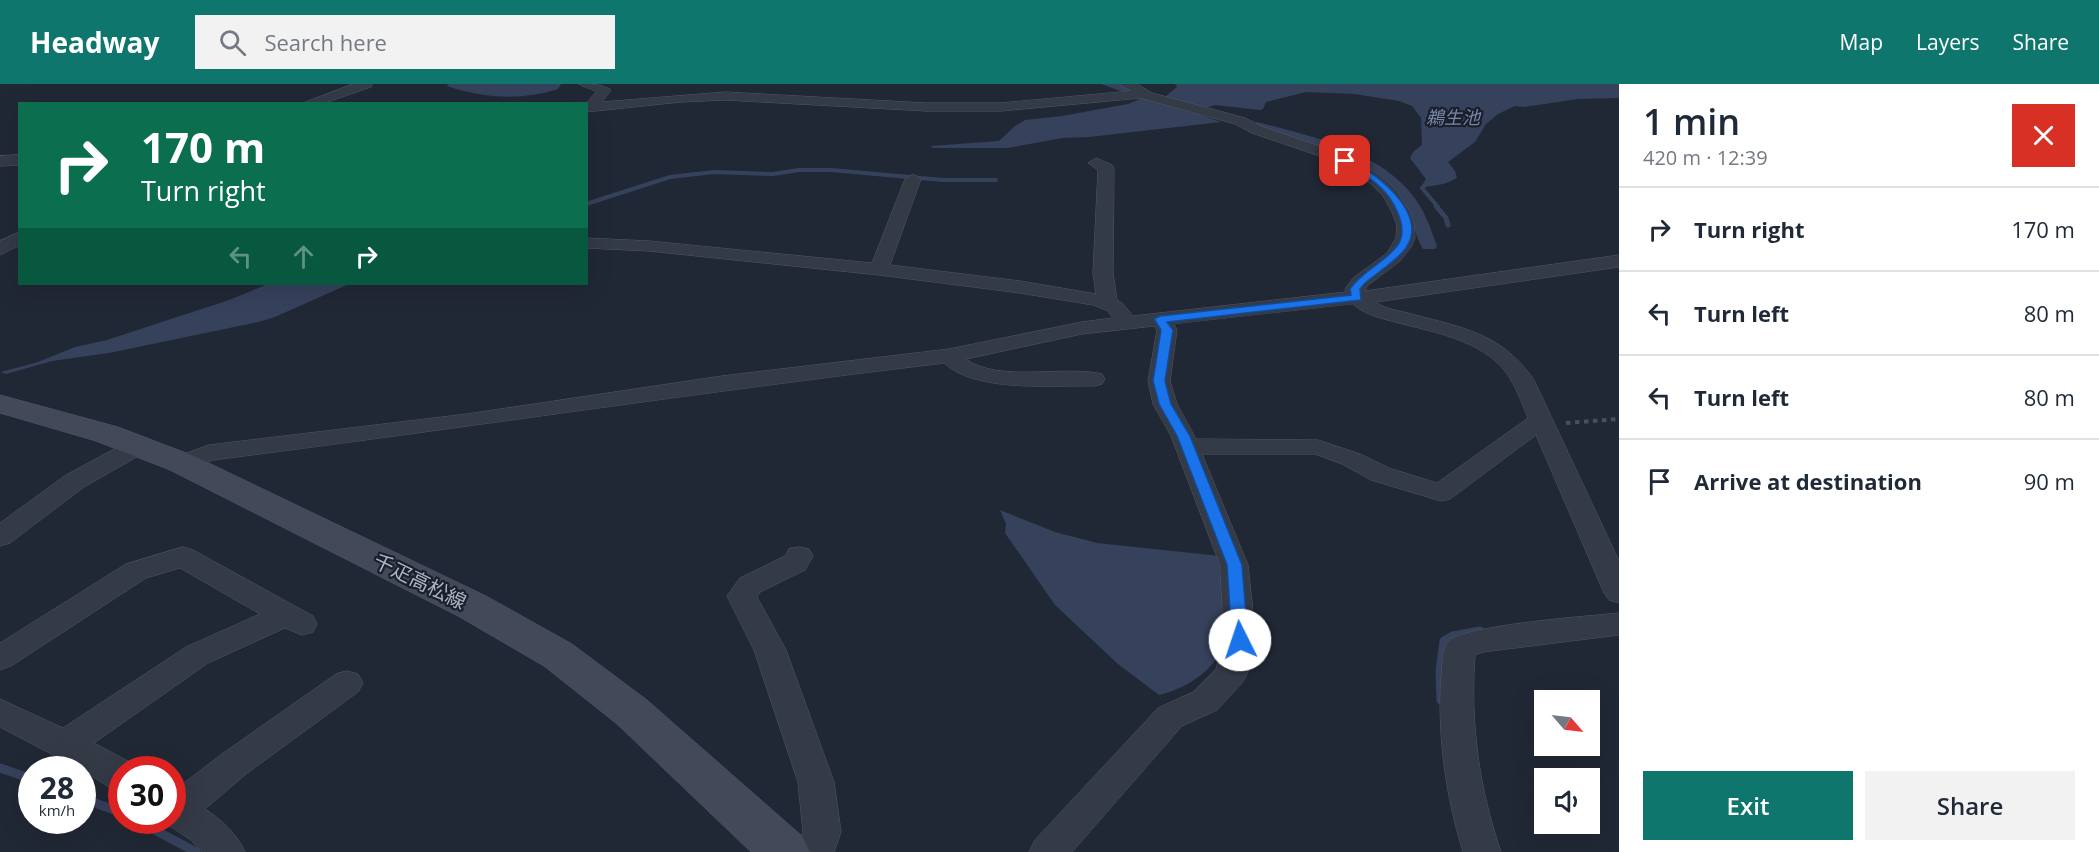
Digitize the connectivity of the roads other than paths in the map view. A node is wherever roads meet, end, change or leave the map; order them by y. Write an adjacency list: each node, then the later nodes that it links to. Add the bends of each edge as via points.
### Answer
1 (366, 84): 5 (street)
2 (585, 84): 6 (street, via 604,90)
3 (1125, 84): 4 (street)
4 (1145, 95): 6 (street, via 1001,107 918,107 725,96); 16 (street, via 1313,147 1381,182 1394,197 1407,232 1402,247 1360,282 1355,289)
5 (312, 102)
6 (589, 107)
7 (18, 160): 8 (street)
8 (0, 161)
9 (1096, 163): 17 (street, via 1106,168 1103,273)
10 (914, 179): 15 (street)
11 (18, 238): 13 (street)
12 (588, 243): 15 (street)
13 (0, 249)
14 (1619, 261): 16 (street)
15 (879, 269): 17 (street)
16 (1357, 297): 18 (street); 23 (street, via 1371,309 1483,343 1509,361 1523,380)
17 (1107, 303): 19 (street)
18 (1160, 319): 19 (street); 25 (street, via 1167,330 1159,381 1165,404)
19 (1128, 323): 20 (street, via 1082,328)
20 (949, 356): 21 (street, via 961,367 981,374); 26 (street, via 210,453)
21 (1094, 379)
22 (0, 404): 24 (main road, 千疋高松線)
23 (1542, 422): 25 (street, via 1441,493 1380,474 1318,447); 29 (street)
24 (138, 446): 26 (main road, 千疋高松線); 27 (street, via 75,481)
25 (1187, 446): 41 (street, via 1234,565 1240,640 1231,674 1205,701 1170,717)
26 (182, 463): 39 (main road, 千疋高松線, via 472,606 558,655 632,712)
27 (0, 537)
28 (799, 556): 40 (street, via 795,564 750,585 742,596 770,650 816,783 822,832)
29 (1619, 593)
30 (1619, 624): 42 (street, via 1478,641 1460,649 1456,675 1457,737)
31 (0, 658): 34 (street, via 136,570 183,557 294,619 197,655)
32 (347, 683): 36 (street)
33 (0, 712): 34 (street)
34 (65, 744): 35 (street)
35 (108, 768)
36 (186, 801)
37 (186, 816): 38 (street, via 204,828)
38 (226, 852)
39 (785, 852)
40 (815, 852)
41 (1048, 852)
42 (1482, 852)

